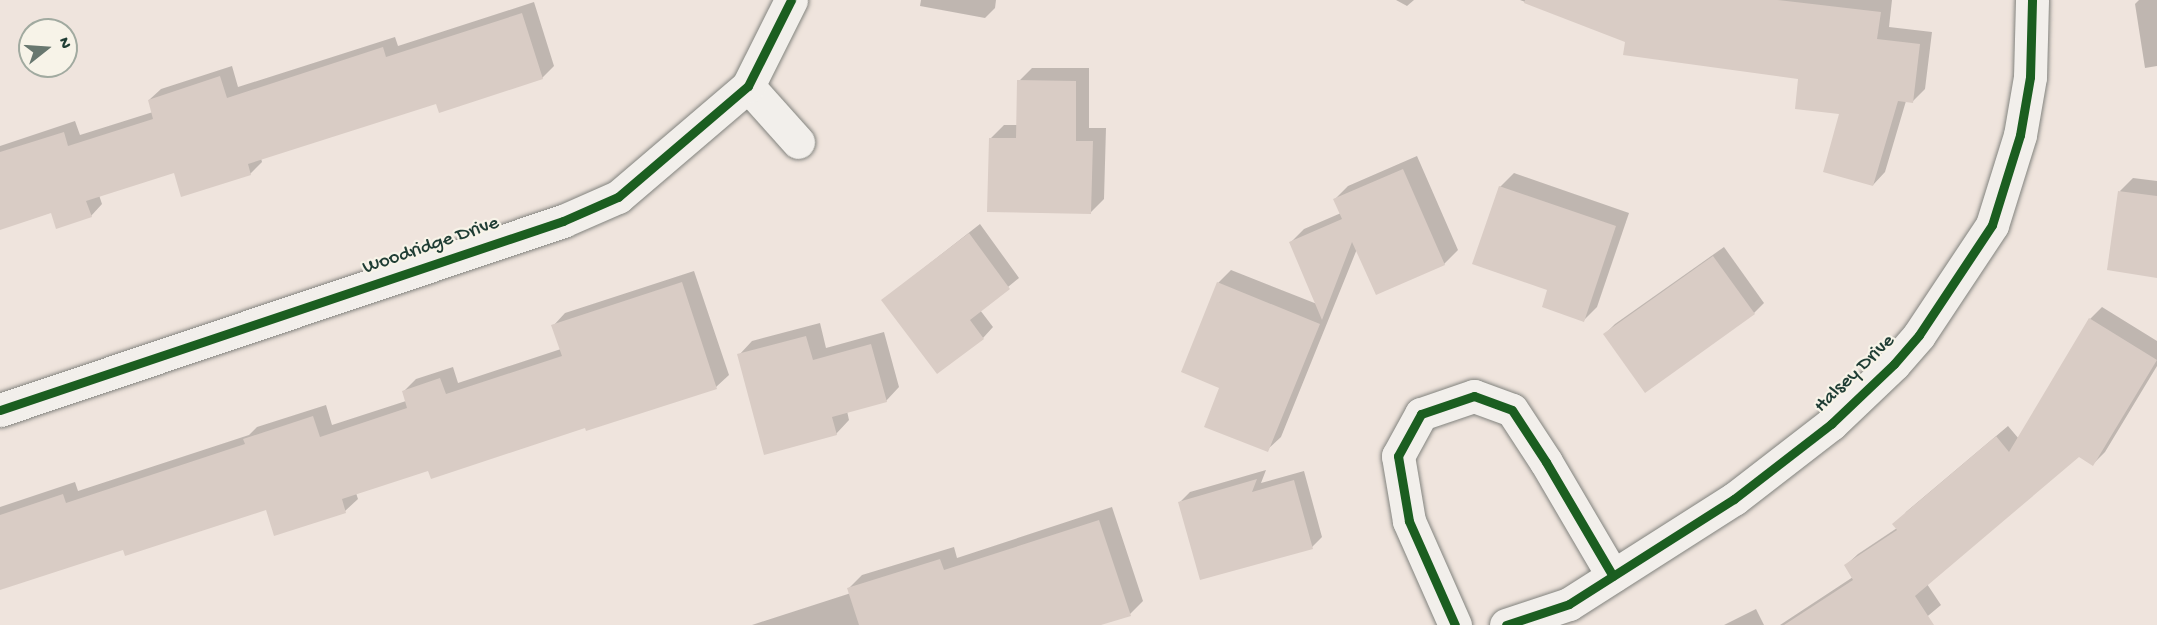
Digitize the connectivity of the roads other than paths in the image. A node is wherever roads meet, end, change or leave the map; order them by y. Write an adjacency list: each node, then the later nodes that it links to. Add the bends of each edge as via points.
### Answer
1 (791, 0): 3 (street, Woodridge Drive)
2 (2032, 0): 6 (street, Halsey Drive, via 2030,76 2022,123 1992,225 1919,335 1831,424 1734,500)
3 (748, 86): 4 (street); 5 (street, Woodridge Drive, via 618,197 563,221)
4 (798, 142)
5 (0, 410)
6 (1613, 576): 7 (street, via 1512,410 1474,396 1421,414 1398,456 1410,521); 8 (street, Halsey Drive, via 1569,604)
7 (1455, 625)
8 (1506, 625)

